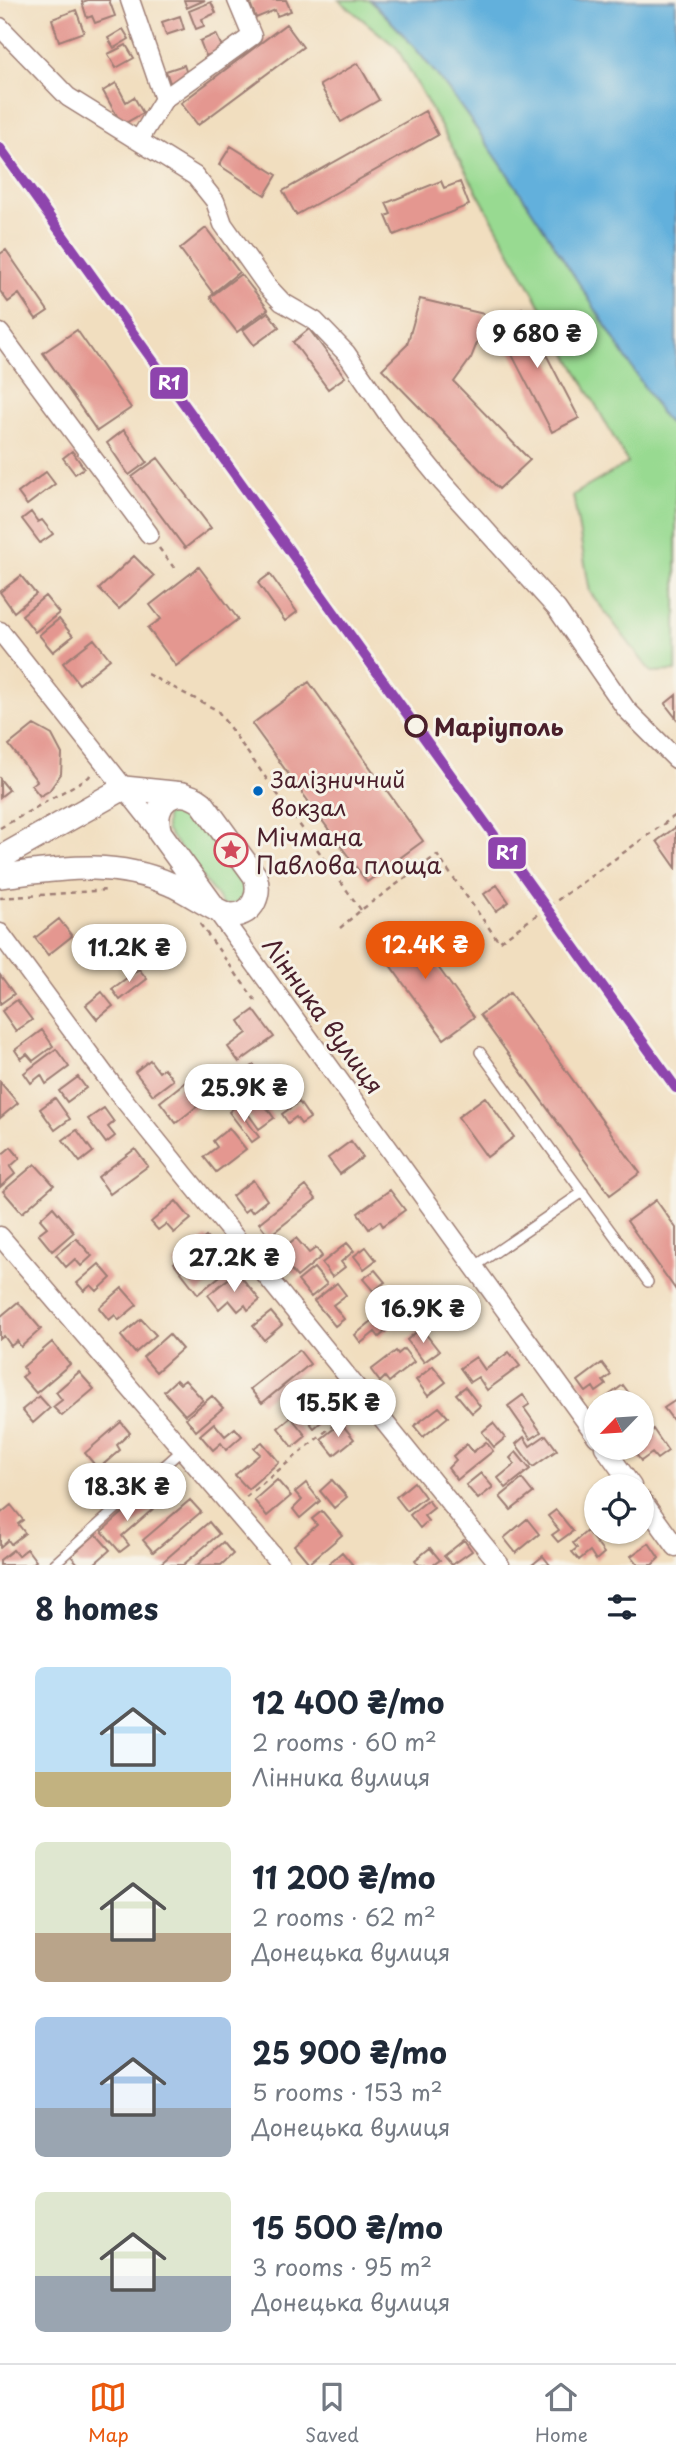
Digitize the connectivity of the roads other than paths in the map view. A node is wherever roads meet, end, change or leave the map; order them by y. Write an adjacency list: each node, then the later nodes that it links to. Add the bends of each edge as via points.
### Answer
1 (130, 0): 4 (street)
2 (237, 0): 4 (street, via 252,36)
3 (0, 27): 5 (street, via 68,97)
4 (164, 99): 5 (street)
5 (139, 140): 9 (street, via 195,176 267,286 282,302 315,321 346,353 443,483 557,609 626,709)
6 (0, 333): 7 (street)
7 (149, 534)
8 (0, 631): 10 (street, Лінника вулиця)
9 (676, 759)
10 (124, 788): 11 (street); 12 (street, Лінника вулиця); 13 (street)
11 (183, 794): 12 (street, via 163,803 158,812); 15 (street, via 202,803 258,885 253,904)
12 (160, 833): 15 (street, Лінника вулиця)
13 (0, 858)
14 (0, 876): 15 (street, via 109,868 170,884)
15 (220, 915): 20 (street, Лінника вулиця)
16 (0, 933): 28 (street, via 116,1090)
17 (480, 1052): 18 (lane)
18 (583, 1192): 20 (lane); 21 (lane)
19 (0, 1236): 23 (street)
20 (474, 1268): 22 (street, Лінника вулиця)
21 (648, 1282)
22 (584, 1419)
23 (183, 1450): 26 (lane); 27 (street)
24 (654, 1517): 25 (street)
25 (676, 1547)
26 (53, 1565)
27 (281, 1565)
28 (500, 1565)

